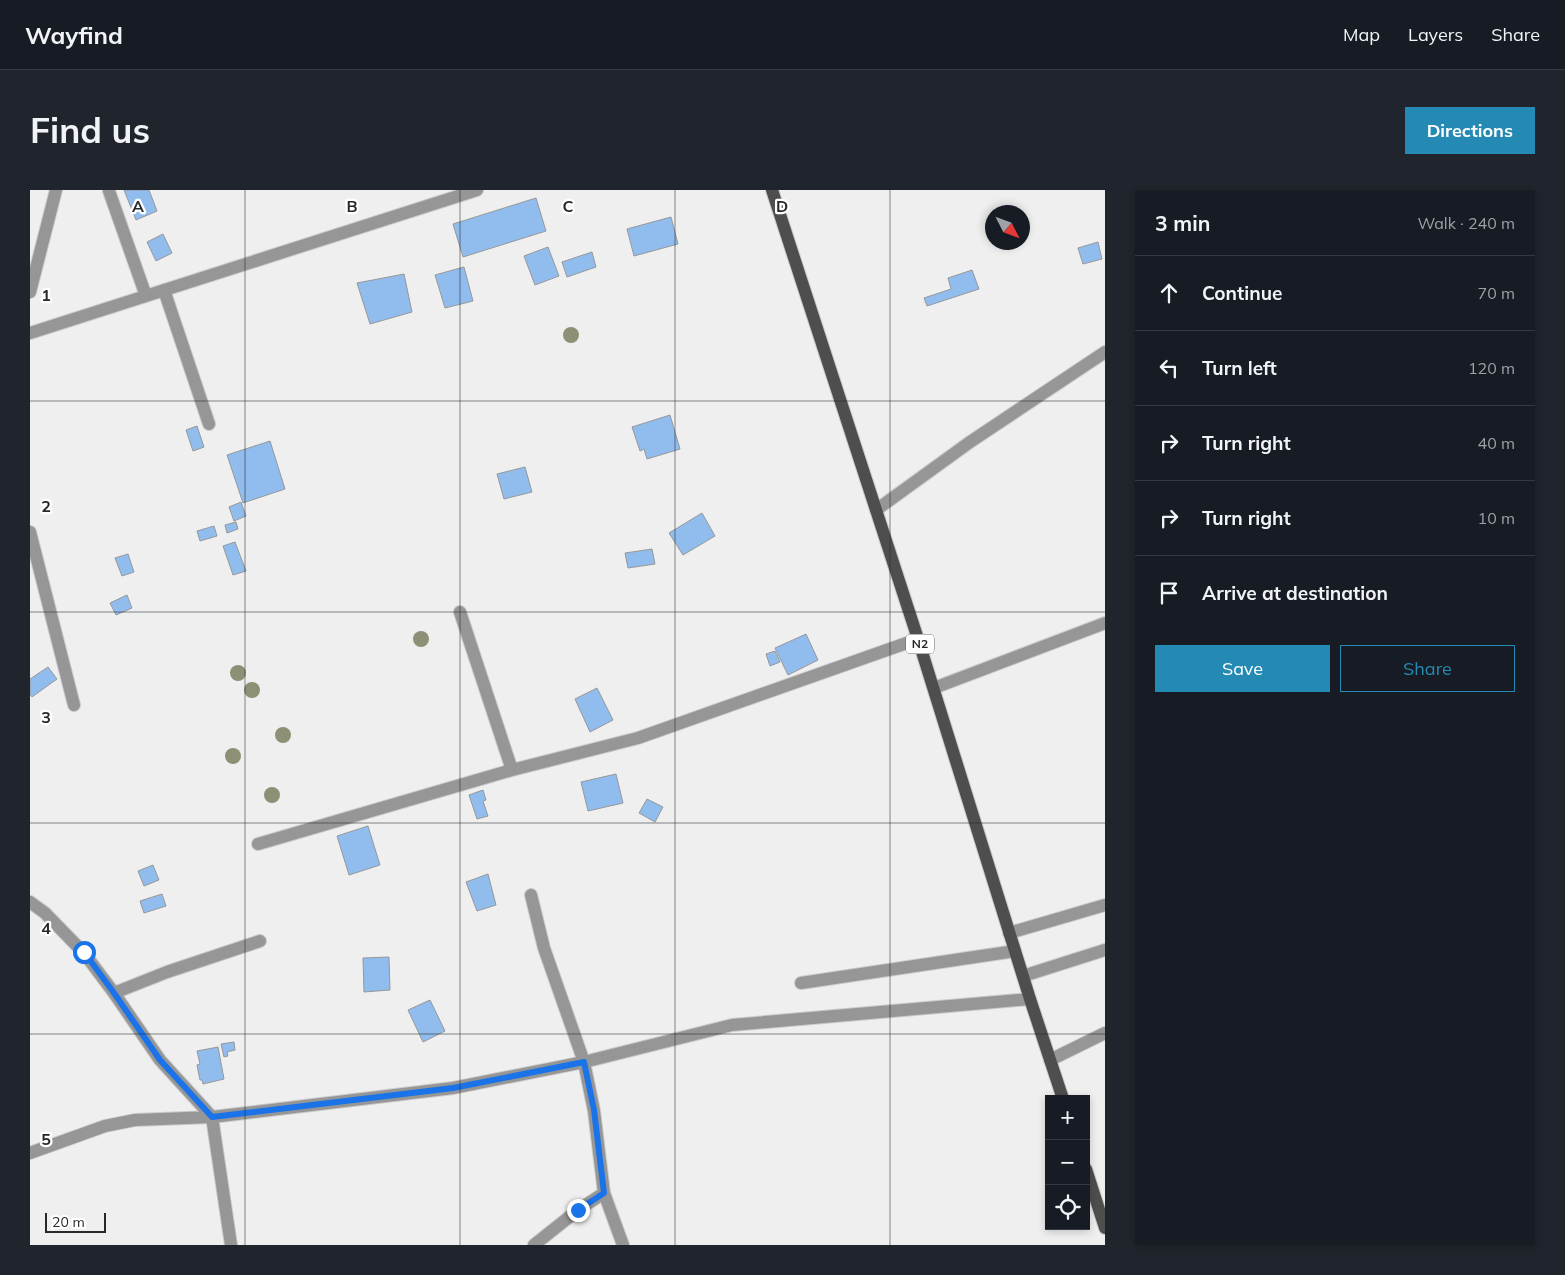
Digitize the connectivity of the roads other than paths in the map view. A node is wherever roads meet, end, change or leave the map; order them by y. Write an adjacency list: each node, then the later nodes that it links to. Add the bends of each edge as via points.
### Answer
1 (56, 190): 6 (street)
2 (477, 190): 5 (street)
3 (772, 190): 11 (main road, N2)
4 (109, 192): 7 (street)
5 (164, 290): 7 (street); 10 (street)
6 (30, 292)
7 (146, 296): 8 (street)
8 (30, 333)
9 (1105, 352): 11 (street, via 970,442)
10 (209, 424)
11 (876, 510): 15 (main road, N2)
12 (30, 532): 17 (street)
13 (460, 612): 18 (street)
14 (1105, 623): 16 (street)
15 (918, 639): 16 (main road, N2); 18 (street, via 638,738)
16 (934, 688): 23 (main road, N2)
17 (74, 705)
18 (512, 770): 19 (street)
19 (258, 844)
20 (531, 895): 33 (street, via 544,948)
21 (30, 902): 29 (street, via 84,952)
22 (1105, 905): 23 (street)
23 (1009, 933): 26 (main road, N2)
24 (260, 941): 29 (street)
25 (1105, 950): 27 (street)
26 (1015, 951): 27 (main road, N2); 28 (street)
27 (1023, 976): 30 (main road, N2)
28 (801, 982)
29 (114, 993): 35 (street, via 160,1060)
30 (1030, 999): 32 (main road, N2); 33 (street, via 732,1025)
31 (1105, 1033): 32 (street)
32 (1050, 1060): 34 (main road, N2)
33 (584, 1062): 35 (street, via 453,1088); 38 (street, via 594,1110)
34 (1062, 1095)
35 (212, 1117): 36 (street, via 135,1120 105,1126); 41 (street)
36 (30, 1153)
37 (1090, 1177): 39 (main road)
38 (604, 1193): 42 (street); 43 (street)
39 (1100, 1196): 40 (main road)
40 (1105, 1228)
41 (231, 1245)
42 (534, 1245)
43 (623, 1245)

